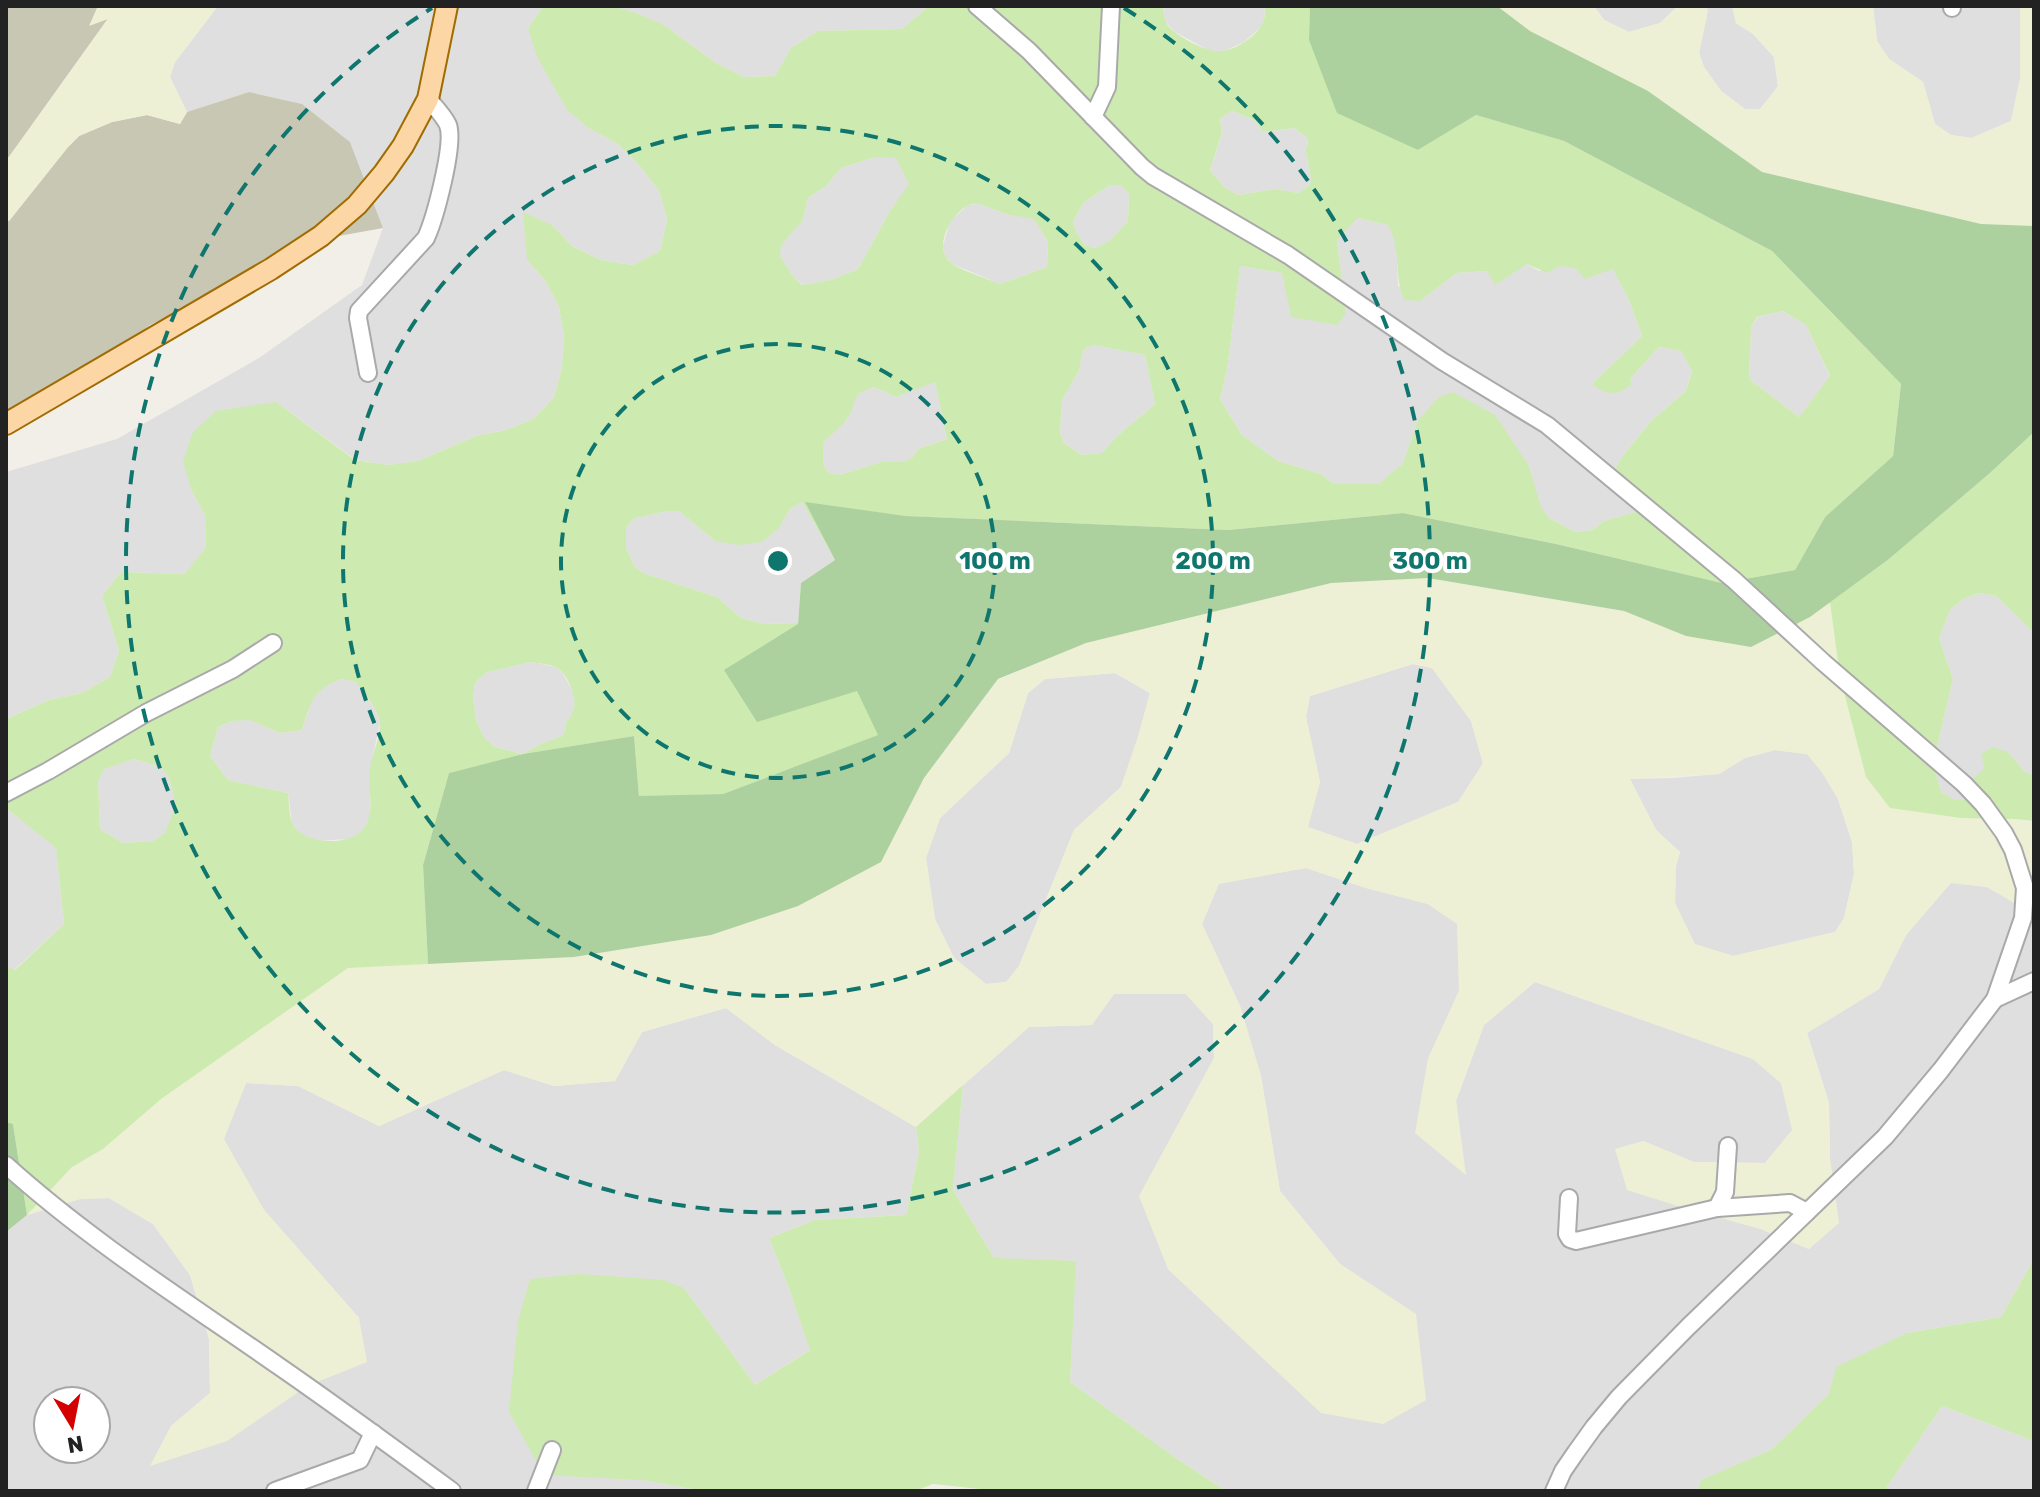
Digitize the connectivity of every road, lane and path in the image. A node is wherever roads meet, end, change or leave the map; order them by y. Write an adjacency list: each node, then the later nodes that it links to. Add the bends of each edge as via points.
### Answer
1 (447, 6): 4 (main road)
2 (977, 6): 5 (street)
3 (1111, 6): 5 (street, via 1107,87)
4 (428, 99): 6 (street, via 447,122 450,148 426,238 359,311); 7 (main road, via 384,173 321,236)
5 (1093, 117): 11 (street, via 1153,176 1288,255 1442,361 1547,425 1734,580 1964,784 2004,833 2025,888 2023,918)
6 (368, 373)
7 (6, 424)
8 (273, 643): 9 (street)
9 (6, 793)
10 (2034, 981): 11 (street)
11 (1995, 999): 16 (street, via 1893,1129)
12 (1728, 1146): 15 (street, via 1725,1192)
13 (6, 1165): 17 (street, via 49,1204)
14 (1569, 1198): 15 (street, via 1567,1234 1576,1241)
15 (1717, 1208): 16 (street, via 1790,1203)
16 (1807, 1212): 22 (street, via 1619,1397 1576,1452)
17 (373, 1433): 19 (street, via 360,1460); 20 (street)
18 (552, 1450): 21 (street)
19 (275, 1491)
20 (452, 1491)
21 (536, 1491)
22 (1554, 1491)

